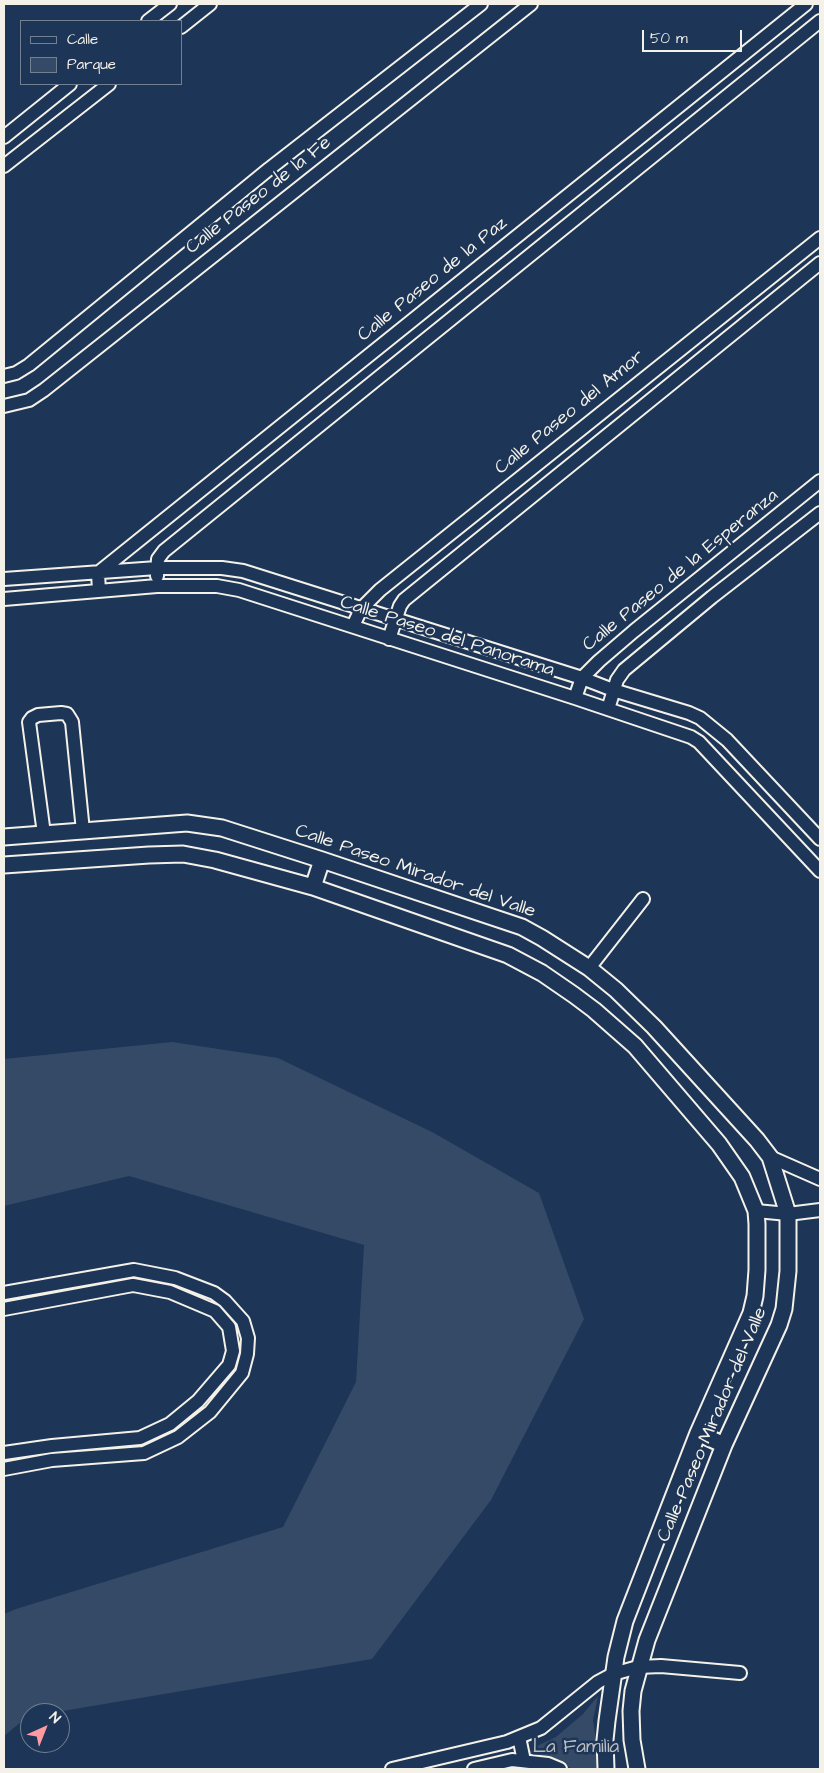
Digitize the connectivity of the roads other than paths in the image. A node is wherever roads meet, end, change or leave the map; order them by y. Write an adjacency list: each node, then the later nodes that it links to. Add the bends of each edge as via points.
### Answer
1 (170, 4): 6 (street)
2 (209, 4): 8 (street)
3 (481, 4): 15 (street, Calle Paseo de la Fe, via 269,169 29,365)
4 (531, 4): 16 (street, Calle Paseo de la Fe, via 44,390 29,400)
5 (806, 4): 20 (street, Calle Paseo de la Paz)
6 (149, 20)
7 (820, 21): 19 (street, via 169,546 158,559)
8 (182, 26)
9 (69, 85): 11 (street)
10 (108, 85): 12 (street)
11 (4, 137)
12 (4, 166)
13 (820, 238): 25 (street, Calle Paseo del Amor, via 380,590)
14 (820, 263): 26 (street, via 404,600)
15 (4, 376)
16 (4, 406)
17 (820, 481): 29 (street, Calle Paseo de la Esperanza, via 634,630)
18 (820, 513): 30 (street, via 624,670)
19 (157, 568): 20 (street, Calle Paseo del Panorama); 22 (street); 25 (street, Calle Paseo del Panorama, via 243,571)
20 (98, 573): 21 (street, Calle Paseo del Panorama); 23 (street)
21 (4, 579)
22 (158, 586): 23 (street, Calle Paseo del Panorama); 27 (street, Calle Paseo del Panorama, via 217,586 238,590)
23 (99, 591): 24 (street, Calle Paseo del Panorama)
24 (4, 599)
25 (361, 609): 26 (street, Calle Paseo del Panorama); 27 (street, Calle Paseo del Amor)
26 (394, 620): 28 (street); 29 (street, Calle Paseo del Panorama)
27 (353, 626): 28 (street, Calle Paseo del Panorama)
28 (389, 639): 31 (street, Calle Paseo del Panorama)
29 (582, 678): 30 (street, Calle Paseo del Panorama); 31 (street, Calle Paseo de la Esperanza)
30 (613, 690): 32 (street); 36 (street, Calle Paseo del Panorama, via 689,713 710,725)
31 (575, 698): 32 (street, Calle Paseo del Panorama)
32 (608, 709): 39 (street, Calle Paseo del Panorama, via 699,742)
33 (83, 831): 34 (street, Calle Paseo Mirador del Valle); 34 (street, via 72,722 67,714 61,713 38,715 29,722); 37 (street, Calle Paseo Mirador del Valle, via 187,823 222,828)
34 (44, 834): 35 (street, Calle Paseo Mirador del Valle)
35 (4, 837)
36 (820, 839)
37 (322, 860): 40 (street); 42 (street, Calle Paseo Mirador del Valle, via 522,928)
38 (4, 865): 40 (street, Calle Paseo Mirador del Valle, via 183,854)
39 (820, 871)
40 (313, 887): 46 (street, Calle Paseo Mirador del Valle, via 508,956 542,973 580,1000 635,1046 719,1144 742,1177)
41 (643, 899): 42 (street)
42 (589, 968): 43 (street, Calle Paseo Mirador del Valle, via 654,1026)
43 (770, 1157): 44 (street); 47 (street, Calle Paseo Mirador del Valle)
44 (820, 1179)
45 (820, 1210): 47 (street)
46 (756, 1211): 47 (street); 52 (street, Calle Paseo Mirador del Valle, via 757,1270 751,1314)
47 (788, 1214): 53 (street, Calle Paseo Mirador del Valle, via 784,1309)
48 (4, 1293): 49 (street, via 134,1270 175,1278)
49 (214, 1293): 50 (street); 56 (street, via 243,1322 248,1338 242,1373 210,1412 178,1437 144,1453)
50 (206, 1306): 51 (street, via 170,1292 132,1285); 54 (street, via 230,1327 232,1351 229,1365 198,1401 170,1424 140,1438)
51 (4, 1309)
52 (698, 1433): 53 (street); 60 (street, Calle Paseo Mirador del Valle, via 624,1621)
53 (724, 1445): 58 (street, Calle Paseo Mirador del Valle)
54 (52, 1446): 55 (street); 56 (street)
55 (4, 1453)
56 (52, 1460): 57 (street)
57 (4, 1469)
58 (638, 1667): 59 (street); 60 (street); 67 (street, Calle Paseo Mirador del Valle, via 631,1711)
59 (740, 1673)
60 (613, 1674): 61 (street, via 584,1692 541,1728); 66 (street, Calle Paseo Mirador del Valle, via 605,1740)
61 (519, 1737): 62 (street); 63 (street)
62 (524, 1761): 64 (street, via 512,1760); 65 (street)
63 (392, 1769)
64 (474, 1769)
65 (560, 1769)
66 (606, 1769)
67 (637, 1769)

